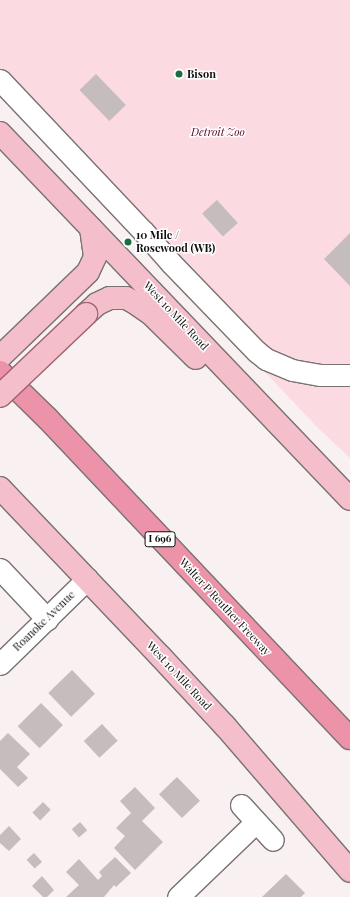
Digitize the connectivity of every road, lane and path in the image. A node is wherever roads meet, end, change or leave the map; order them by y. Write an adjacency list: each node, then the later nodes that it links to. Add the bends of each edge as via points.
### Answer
1 (0, 80): 6 (street, via 256,351 266,359 292,370 321,375)
2 (0, 133): 3 (main road, West 10 Mile Road)
3 (91, 228): 4 (main road, via 95,257 84,277); 8 (main road, West 10 Mile Road)
4 (0, 357)
5 (0, 372): 15 (highway, Walter P Reuther Freeway / I 696, via 48,419)
6 (350, 375)
7 (0, 396): 8 (main road, bridge, via 98,304 110,298 126,298 150,313 210,372)
8 (278, 424): 10 (main road, West 10 Mile Road)
9 (0, 488): 12 (main road, West 10 Mile Road)
10 (350, 499)
11 (0, 569): 13 (street)
12 (87, 579): 13 (street, Roanoke Avenue); 19 (main road, West 10 Mile Road, via 225,726)
13 (47, 619): 14 (street, Roanoke Avenue)
14 (0, 664)
15 (350, 738)
16 (241, 805): 17 (street)
17 (256, 822): 18 (street); 20 (street)
18 (273, 840)
19 (350, 871)
20 (178, 897)

